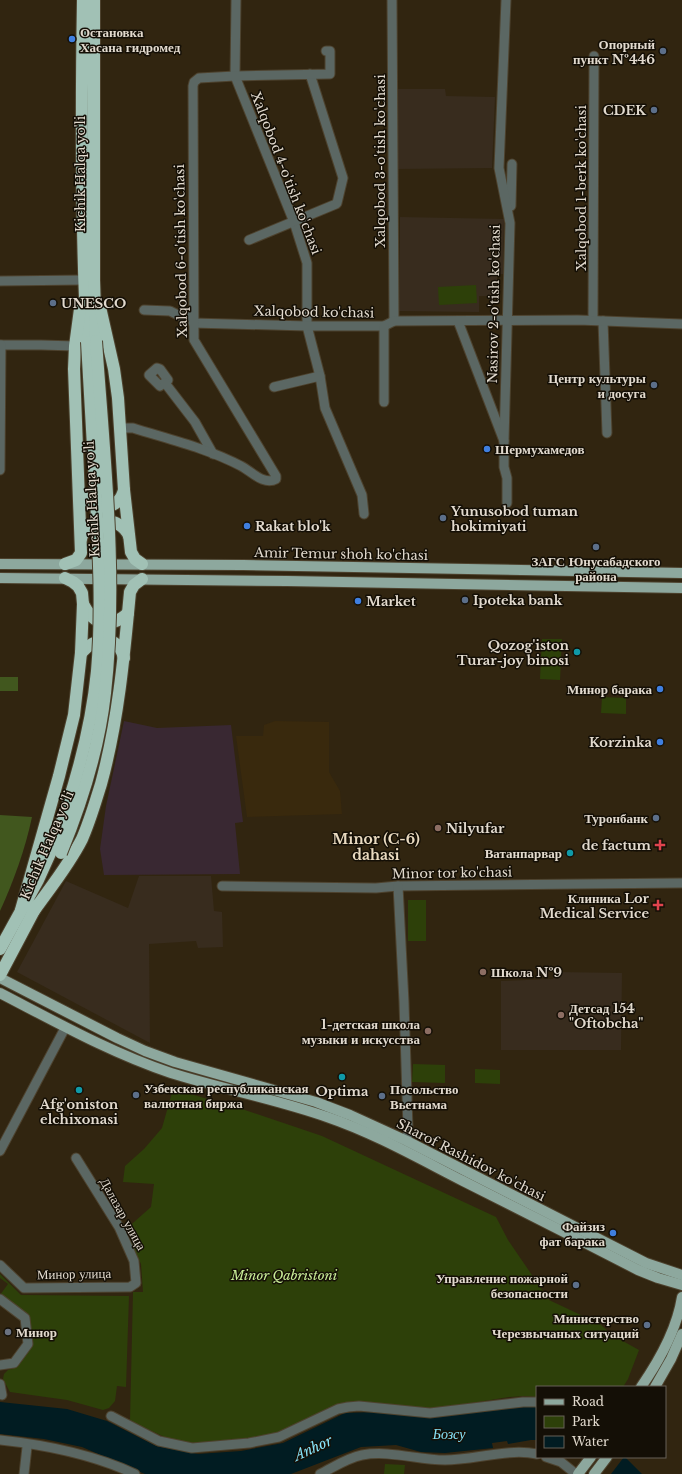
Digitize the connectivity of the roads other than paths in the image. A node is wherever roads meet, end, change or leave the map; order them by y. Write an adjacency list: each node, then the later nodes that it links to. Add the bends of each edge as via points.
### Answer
1 (83, 0): 14 (highway, Kichik Halqa yo'li, via 82,93)
2 (94, 0): 14 (highway, Kichik Halqa yo'li)
3 (236, 0): 9 (street, Xalqobod 4-o'tish ko'chasi)
4 (392, 0): 20 (street, Xalqobod 3-o'tish ko'chasi)
5 (506, 0): 12 (street, Nasirov 2-o'tish ko'chasi, via 499,168)
6 (326, 51): 8 (street, via 330,51 330,73)
7 (594, 56): 19 (street, Xalqobod 1-berk ko'chasi)
8 (310, 74): 9 (street); 11 (street, via 343,181 336,204)
9 (235, 76): 11 (street, Xalqobod 4-o'tish ko'chasi); 17 (street, Xalqobod 6-o'tish ko'chasi, via 199,78 194,82 192,89)
10 (512, 164): 12 (street)
11 (294, 222): 13 (street); 23 (street, Xalqobod 4-o'tish ko'chasi, via 307,263)
12 (510, 223): 18 (street, Nasirov 2-o'tish ko'chasi)
13 (249, 240)
14 (89, 280): 15 (street); 26 (highway); 31 (highway, via 114,369); 58 (highway, Kichik Halqa yo'li, bridge, via 110,555 107,672 101,720 88,779 79,807)
15 (0, 281)
16 (144, 310): 17 (street, Xalqobod ko'chasi, via 170,311)
17 (193, 319): 23 (street, Xalqobod ko'chasi); 34 (street, Xalqobod 6-o'tish ko'chasi, via 194,340 276,479 264,480)
18 (507, 320): 19 (street, Xalqobod ko'chasi); 21 (street, Xalqobod ko'chasi); 33 (street, Nasirov 2-o'tish ko'chasi)
19 (598, 320): 22 (street, Xalqobod ko'chasi); 32 (street, Xalqobod 1-berk ko'chasi)
20 (394, 321): 21 (street, Xalqobod ko'chasi); 24 (street, Xalqobod ko'chasi)
21 (458, 321): 33 (street)
22 (682, 324)
23 (307, 326): 24 (street, Xalqobod ko'chasi); 27 (street, Xalqobod 4-o'tish ko'chasi)
24 (384, 326): 30 (street)
25 (1, 345): 26 (street); 35 (street)
26 (72, 347): 37 (highway)
27 (320, 376): 29 (street); 39 (street, Xalqobod 4-o'tish ko'chasi, via 325,408 362,495)
28 (165, 383): 34 (street, via 195,422)
29 (274, 388)
30 (384, 402)
31 (121, 428): 34 (street, via 133,428); 36 (highway)
32 (607, 433)
33 (504, 441): 38 (street, via 504,467 508,478)
34 (212, 454)
35 (0, 468)
36 (124, 490): 37 (highway, via 117,503 102,506 87,502); 40 (highway)
37 (79, 491): 41 (highway)
38 (507, 503)
39 (364, 514)
40 (129, 537): 41 (highway, via 122,526 107,521 88,526); 44 (highway, via 133,556)
41 (80, 539): 43 (highway, via 81,553 78,558)
42 (0, 564): 43 (main road, Amir Temur shoh ko'chasi)
43 (65, 564): 44 (main road, Amir Temur shoh ko'chasi)
44 (142, 564): 45 (main road, Amir Temur shoh ko'chasi)
45 (286, 566): 46 (main road, Amir Temur shoh ko'chasi); 51 (main road)
46 (548, 570): 47 (main road, Amir Temur shoh ko'chasi); 52 (main road, via 552,578)
47 (682, 573)
48 (0, 578): 49 (main road)
49 (65, 578): 50 (main road); 54 (highway, via 78,586)
50 (142, 579): 51 (main road); 55 (highway, via 130,592)
51 (287, 581): 52 (main road)
52 (550, 585): 53 (main road)
53 (682, 588)
54 (83, 604): 55 (highway, via 92,616 104,623 114,623); 56 (highway)
55 (128, 613): 57 (highway)
56 (81, 653): 57 (highway, via 91,644 105,640 118,645); 62 (highway, via 74,715)
57 (124, 658): 63 (highway, via 110,747 87,828)
58 (57, 851): 62 (highway, Kichik Halqa yo'li); 63 (highway, Kichik Halqa yo'li)
59 (682, 883): 61 (street, Minor tor ko'chasi)
60 (222, 886): 61 (street, Minor tor ko'chasi)
61 (398, 886): 68 (street)
62 (21, 910): 64 (highway, Kichik Halqa yo'li)
63 (34, 912): 65 (highway, Kichik Halqa yo'li)
64 (0, 949)
65 (0, 976): 68 (main road, Sharof Rashidov ko'chasi, via 145,1050 175,1062 316,1102)
66 (0, 993): 67 (main road, Sharof Rashidov ko'chasi)
67 (65, 1028): 69 (street); 74 (main road, Sharof Rashidov ko'chasi, via 112,1050 171,1072 326,1116 410,1154 638,1270)
68 (407, 1141): 72 (main road, Sharof Rashidov ko'chasi, via 646,1263)
69 (0, 1151)
70 (76, 1158): 73 (street, Далазар улица, via 119,1227 134,1261)
71 (0, 1265): 73 (street, Минор улица, via 24,1288)
72 (682, 1275)
73 (134, 1285)
74 (682, 1285)
75 (682, 1298): 80 (main road, via 671,1333)
76 (0, 1299): 78 (street, via 25,1318 28,1344 14,1362)
77 (682, 1334): 81 (main road)
78 (0, 1365)
79 (0, 1384): 82 (street)
80 (642, 1386)
81 (656, 1386)
82 (2, 1395)
83 (536, 1402): 84 (street, via 430,1413 348,1407 313,1420 279,1437 249,1443 192,1448 159,1441)
84 (111, 1416)
85 (0, 1440): 94 (street, via 80,1453)
86 (0, 1446): 87 (street)
87 (27, 1447): 92 (street); 93 (street, via 73,1455)
88 (536, 1454): 95 (street, via 517,1453 445,1460 383,1454 363,1455)
89 (549, 1458): 96 (street, via 561,1462)
90 (590, 1458): 96 (main road)
91 (606, 1458): 97 (main road)
92 (24, 1474)
93 (125, 1474)
94 (135, 1474)
95 (320, 1474)
96 (577, 1474)
97 (594, 1474)

